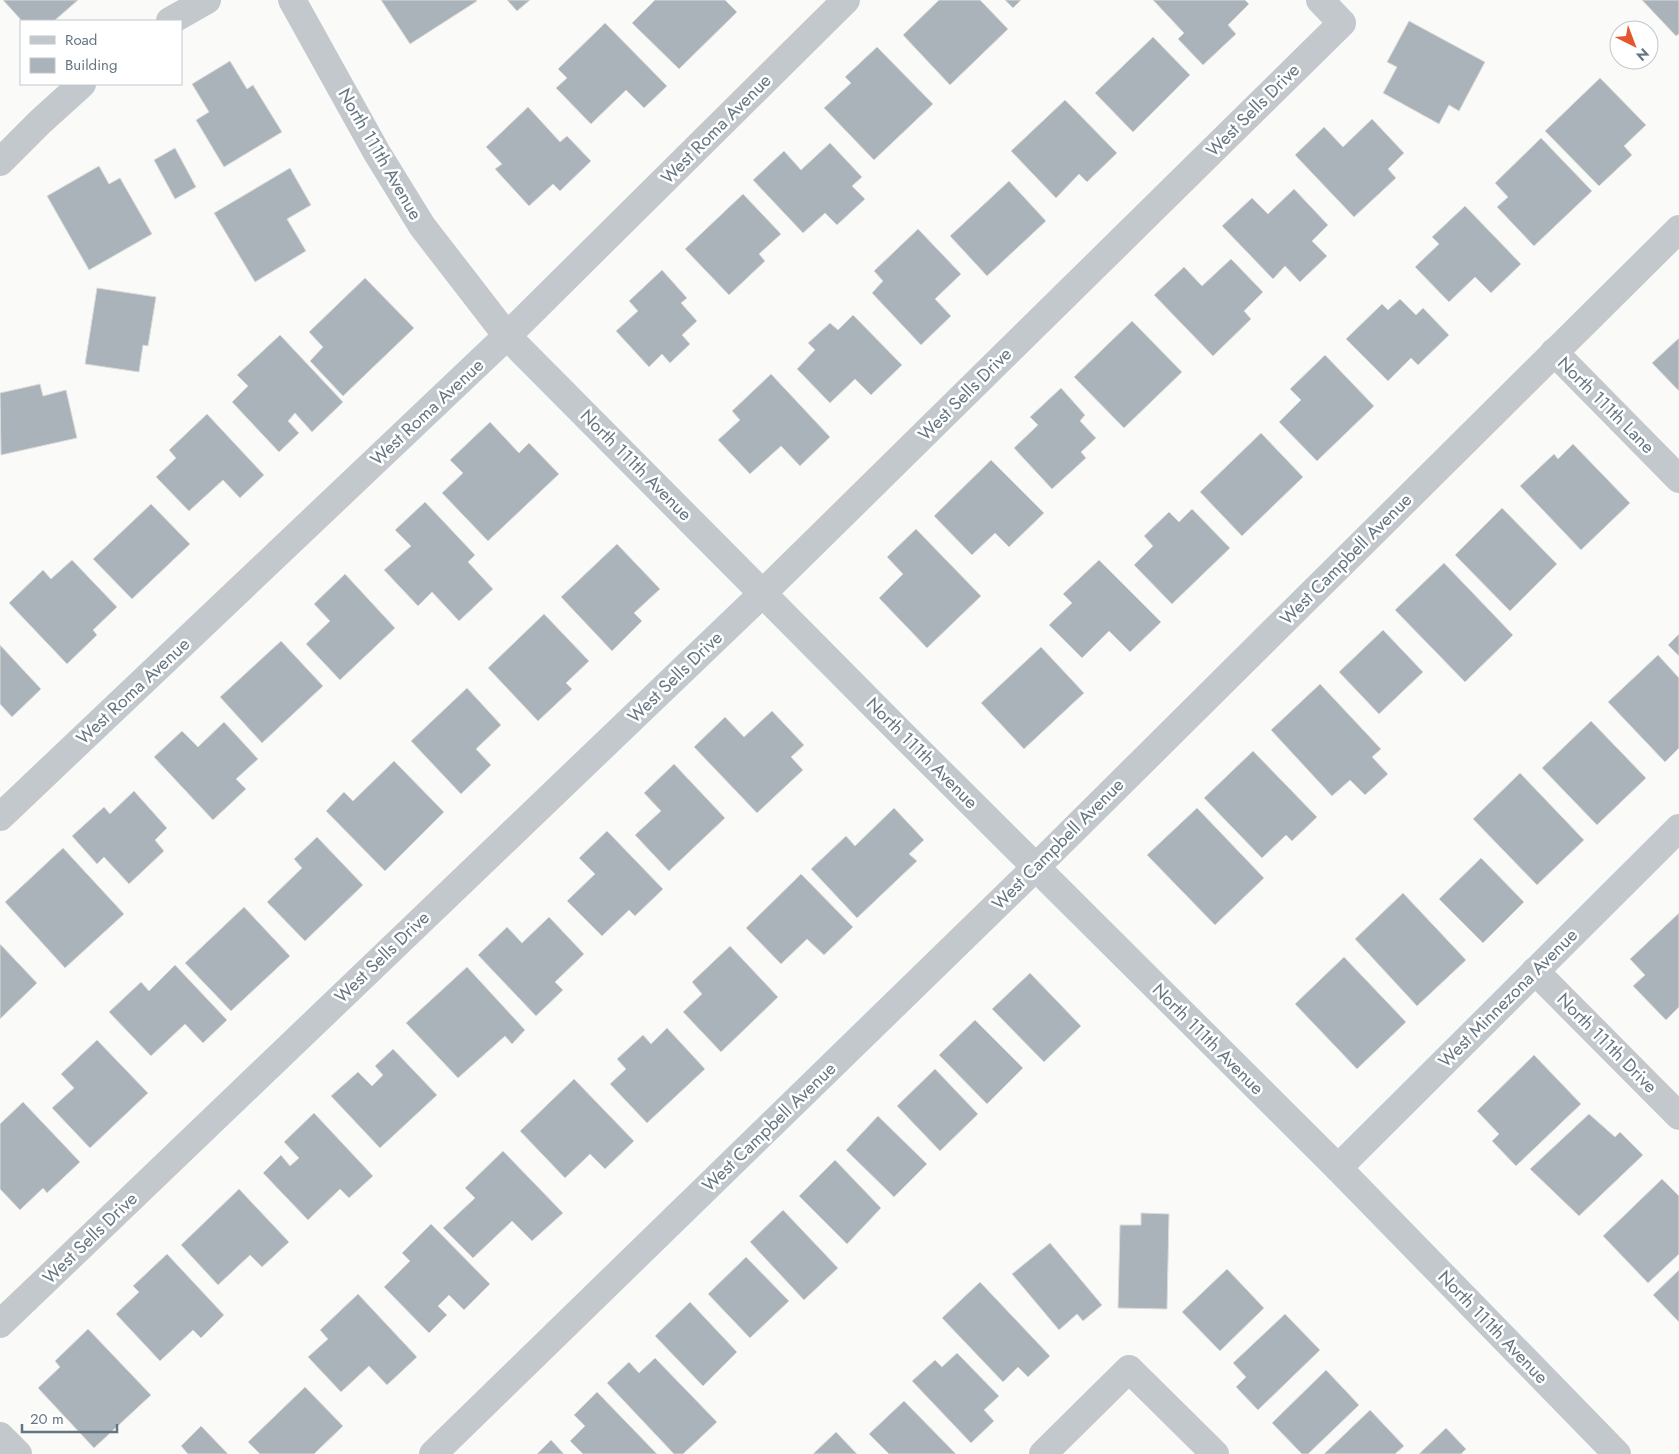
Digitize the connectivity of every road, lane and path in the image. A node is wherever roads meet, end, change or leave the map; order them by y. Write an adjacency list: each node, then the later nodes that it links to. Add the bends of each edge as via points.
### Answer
1 (207, 0): 5 (street)
2 (292, 0): 9 (street, North 111th Avenue, via 377,153 422,226)
3 (846, 0): 9 (street, West Roma Avenue)
4 (1320, 0): 12 (street, West Sells Drive, via 1342,23)
5 (172, 20)
6 (81, 85): 7 (street)
7 (0, 162)
8 (1679, 230): 10 (street, West Campbell Avenue)
9 (507, 336): 12 (street, North 111th Avenue); 13 (street, West Roma Avenue)
10 (1554, 352): 11 (street, North 111th Lane); 15 (street, West Campbell Avenue)
11 (1679, 479)
12 (763, 593): 15 (street, North 111th Avenue); 19 (street, West Sells Drive)
13 (0, 817)
14 (1679, 828): 16 (street, West Minnezona Avenue)
15 (1036, 867): 18 (street, North 111th Avenue); 22 (street, West Campbell Avenue)
16 (1535, 971): 17 (street, North 111th Drive); 18 (street, West Minnezona Avenue)
17 (1679, 1116)
18 (1338, 1168): 25 (street, North 111th Avenue)
19 (0, 1324)
20 (0, 1436): 21 (street)
21 (18, 1454)
22 (433, 1454)
23 (1044, 1454): 24 (street, via 1129,1369)
24 (1216, 1454)
25 (1617, 1454)

